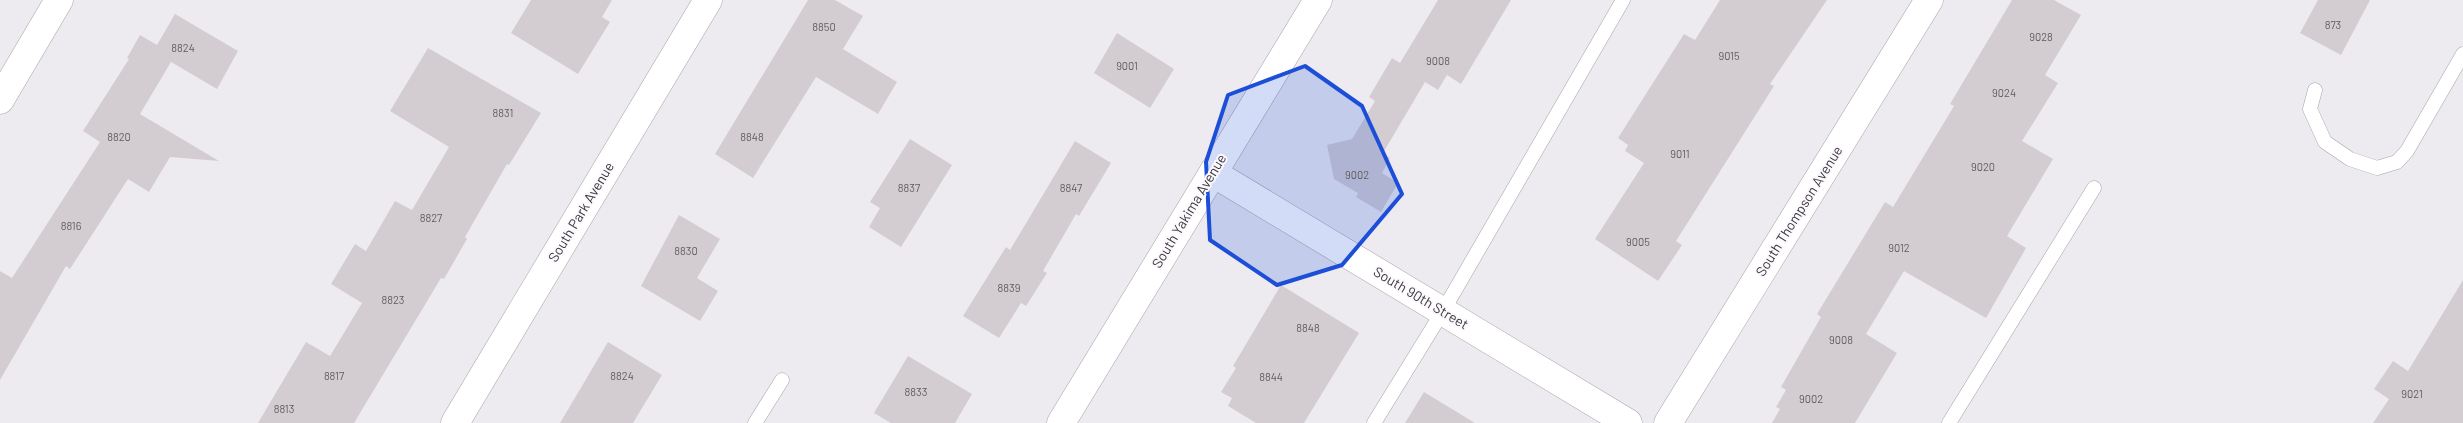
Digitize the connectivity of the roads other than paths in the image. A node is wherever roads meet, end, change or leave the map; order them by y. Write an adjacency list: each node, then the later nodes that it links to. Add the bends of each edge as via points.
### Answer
1 (59, 0): 8 (street)
2 (708, 0): 13 (street, South Park Avenue)
3 (1318, 0): 9 (street, South Yakima Avenue)
4 (1623, 0): 11 (lane)
5 (1929, 0): 18 (street, South Thompson Avenue)
6 (2463, 54): 7 (lane, via 2407,151 2397,162 2378,168 2350,159 2324,142 2310,109)
7 (2315, 90)
8 (0, 100)
9 (1213, 173): 11 (street, South 90th Street); 15 (street, South Yakima Avenue)
10 (2094, 188): 19 (lane)
11 (1443, 311): 16 (lane); 17 (street, South 90th Street)
12 (782, 380): 14 (lane)
13 (455, 423)
14 (755, 423)
15 (1061, 423)
16 (1374, 423)
17 (1628, 423)
18 (1668, 423)
19 (1949, 423)

